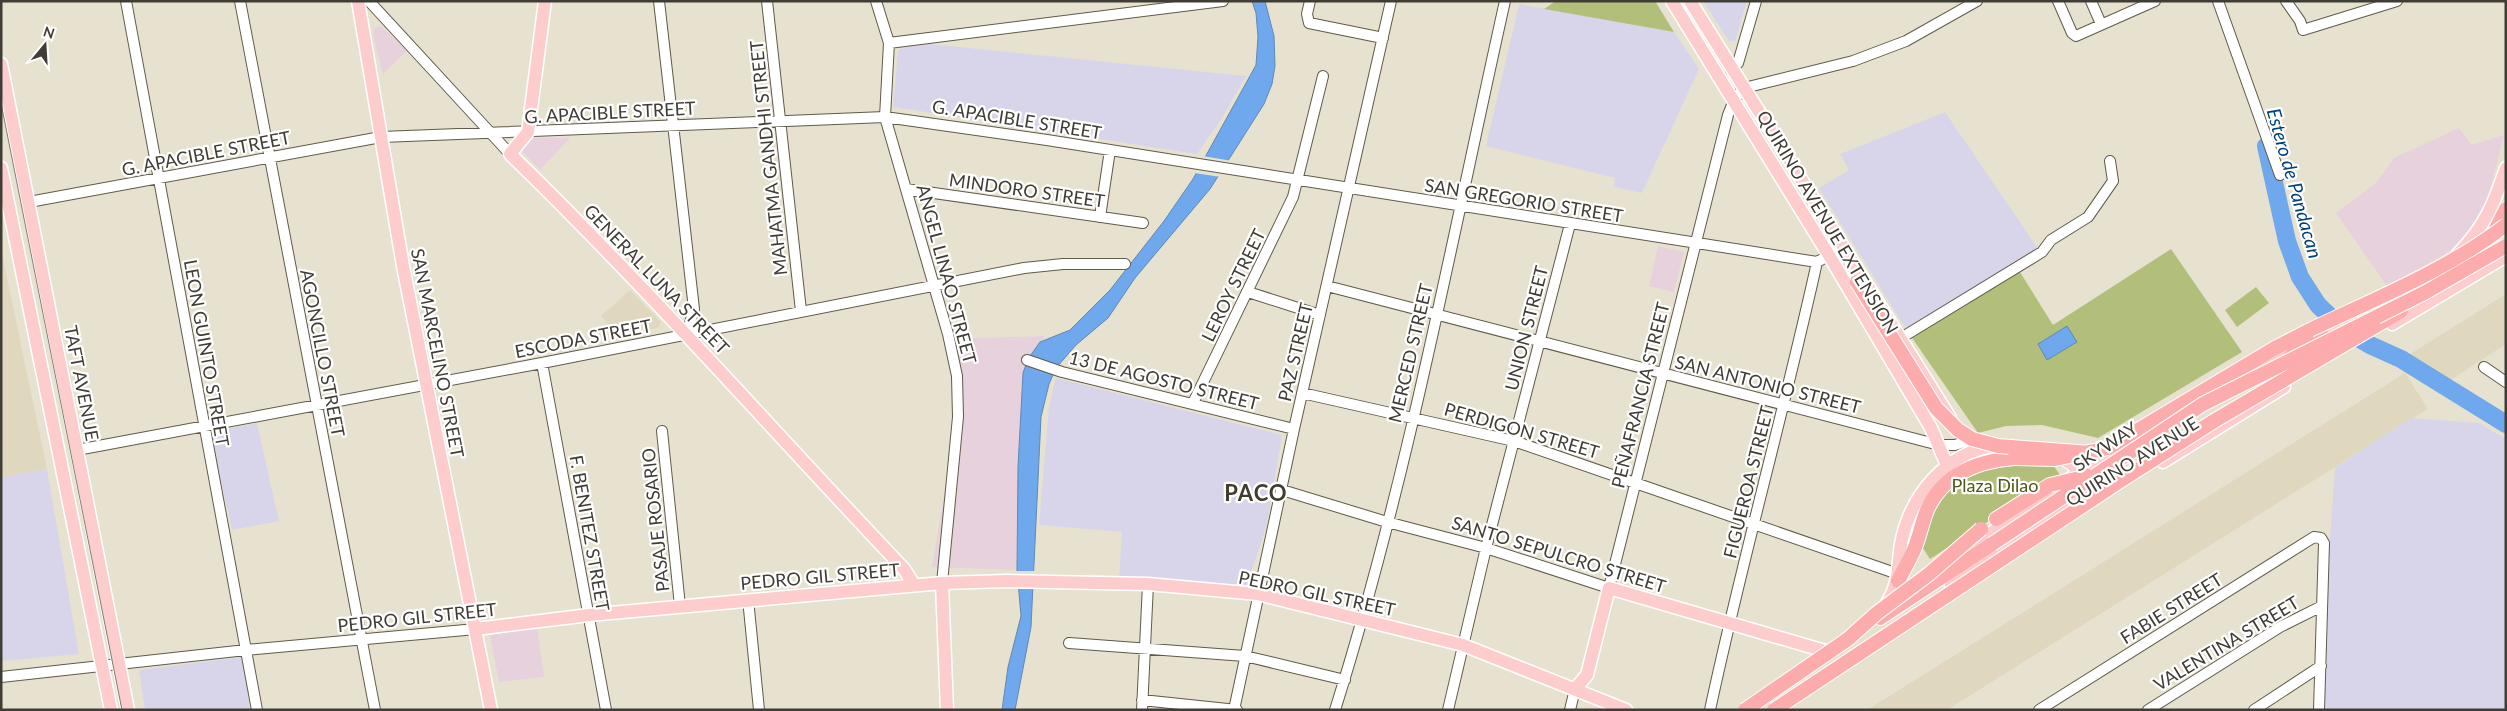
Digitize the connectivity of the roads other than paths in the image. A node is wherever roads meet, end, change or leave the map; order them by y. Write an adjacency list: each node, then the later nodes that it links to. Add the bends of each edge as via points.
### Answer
1 (126, 1): 45 (street, LEON GUINTO STREET)
2 (240, 1): 39 (street, AGONCILLO STREET)
3 (358, 1): 36 (main road, SAN MARCELINO STREET)
4 (369, 1): 35 (street, GENERAL LUNA STREET)
5 (545, 1): 34 (main road)
6 (659, 1): 33 (street)
7 (767, 1): 32 (street, MAHATMA GANDHI STREET)
8 (876, 1): 25 (street, ANGEL LINAO STREET)
9 (1223, 1): 25 (street)
10 (1310, 1): 24 (street, via 1309,23)
11 (1391, 1): 24 (street, PAZ STREET)
12 (1504, 1): 50 (street, MERCED STREET)
13 (1672, 1): 30 (main road, QUIRINO AVENUE EXTENSION)
14 (1690, 1): 27 (main road, QUIRINO AVENUE EXTENSION)
15 (1756, 1): 27 (street, via 1738,63)
16 (1977, 1): 29 (street, via 1906,41 1853,60)
17 (2058, 1): 23 (street, via 2076,36)
18 (2091, 1): 23 (street)
19 (2156, 1): 23 (street)
20 (2218, 1): 44 (street)
21 (2286, 1): 22 (street, via 2303,30)
22 (2398, 1)
23 (2101, 24)
24 (1383, 38): 48 (street, PAZ STREET)
25 (889, 43): 31 (street, ANGEL LINAO STREET)
26 (1, 64): 49 (main road, TAFT AVENUE)
27 (1731, 70): 29 (main road, QUIRINO AVENUE EXTENSION)
28 (1323, 76): 46 (street, LEROY STREET)
29 (1744, 88): 30 (street, PEÑAFRANCIA STREET); 57 (main road, QUIRINO AVENUE EXTENSION)
30 (1734, 100): 56 (street, PEÑAFRANCIA STREET); 60 (main road, QUIRINO AVENUE EXTENSION)
31 (885, 117): 32 (street, G. APACIBLE STREET); 37 (street, G. APACIBLE STREET); 47 (street, ANGEL LINAO STREET)
32 (780, 121): 33 (street, G. APACIBLE STREET); 67 (street, MAHATMA GANDHI STREET)
33 (672, 124): 34 (street, G. APACIBLE STREET); 72 (street, via 694,310)
34 (528, 132): 35 (street, G. APACIBLE STREET); 38 (main road)
35 (490, 133): 36 (street, G. APACIBLE STREET); 38 (street, GENERAL LUNA STREET)
36 (381, 137): 39 (street, G. APACIBLE STREET); 80 (main road, SAN MARCELINO STREET)
37 (1110, 150): 41 (street, G. APACIBLE STREET); 52 (street)
38 (510, 154): 72 (main road, GENERAL LUNA STREET)
39 (269, 156): 45 (street, G. APACIBLE STREET); 84 (street, AGONCILLO STREET)
40 (2110, 162): 73 (street, via 2113,181 2088,217 2051,240 2042,252)
41 (1195, 164): 46 (street, SAN GREGORIO STREET)
42 (1, 168): 131 (main road, TAFT AVENUE)
43 (2506, 168): 71 (main road, QUIRINO AVENUE, via 2490,214 2458,254)
44 (2280, 175)
45 (160, 179): 49 (street, G. APACIBLE STREET); 86 (street, LEON GUINTO STREET)
46 (1298, 181): 48 (street, SAN GREGORIO STREET); 66 (street, LEROY STREET, via 1294,197)
47 (906, 189): 52 (street, MINDORO STREET); 64 (street, ANGEL LINAO STREET)
48 (1348, 189): 50 (street, SAN GREGORIO STREET); 65 (street, PAZ STREET)
49 (29, 202): 93 (main road, TAFT AVENUE)
50 (1461, 206): 54 (street, SAN GREGORIO STREET); 69 (street, MERCED STREET)
51 (2506, 209): 70 (highway, bridge, via 2492,238 2469,264)
52 (1100, 217): 53 (street, MINDORO STREET)
53 (1143, 223)
54 (1570, 224): 56 (street, SAN GREGORIO STREET); 74 (street, UNION STREET)
55 (2506, 225): 95 (highway, bridge, via 2484,242 2436,269 2275,348 2108,448)
56 (1696, 244): 61 (street, SAN GREGORIO STREET); 78 (street, PEÑAFRANCIA STREET)
57 (1845, 247): 60 (street, SAN GREGORIO STREET); 73 (main road, QUIRINO AVENUE EXTENSION)
58 (2506, 247): 70 (highway, SKYWAY, bridge); 121 (highway, SKYWAY, bridge, via 2426,292 2203,404)
59 (2506, 256): 70 (main road, QUIRINO AVENUE)
60 (1830, 257): 61 (street, SAN GREGORIO STREET); 90 (main road, QUIRINO AVENUE EXTENSION)
61 (1817, 262): 83 (street, FIGUEROA STREET)
62 (1125, 264): 64 (street, ESCODA STREET, via 1024,268)
63 (1857, 282): 95 (highway, bridge, via 1936,408 1958,430 1972,439 1998,446)
64 (933, 286): 67 (street, ESCODA STREET); 108 (street, ANGEL LINAO STREET, via 957,376 958,417)
65 (1327, 286): 68 (street, PAZ STREET); 69 (street, SAN ANTONIO STREET)
66 (1248, 292): 68 (street); 82 (street, LEROY STREET)
67 (801, 311): 72 (street, ESCODA STREET)
68 (1320, 315): 81 (street, PAZ STREET)
69 (1436, 315): 74 (street, SAN ANTONIO STREET); 85 (street, MERCED STREET)
70 (2375, 330): 101 (main road, QUIRINO AVENUE); 152 (highway, SKYWAY, bridge, via 2214,420)
71 (2321, 333): 94 (main road, QUIRINO AVENUE); 102 (highway, bridge, via 2274,368 2112,467 2050,485)
72 (687, 334): 76 (street, ESCODA STREET); 110 (main road, GENERAL LUNA STREET, via 904,569)
73 (1901, 338): 91 (main road, QUIRINO AVENUE EXTENSION)
74 (1540, 341): 78 (street, SAN ANTONIO STREET); 89 (street, UNION STREET)
75 (1027, 360): 82 (street, 13 DE AGOSTO STREET, via 1062,372)
76 (542, 363): 80 (street, ESCODA STREET); 117 (street, F. BENITEZ STREET)
77 (2484, 367): 79 (street)
78 (1662, 374): 83 (street, SAN ANTONIO STREET); 98 (street, PEÑAFRANCIA STREET)
79 (2506, 382)
80 (426, 384): 84 (street, ESCODA STREET); 120 (main road, SAN MARCELINO STREET)
81 (1302, 392): 85 (street, PERDIGON STREET); 87 (street, PAZ STREET)
82 (1192, 403): 87 (street, 13 DE AGOSTO STREET)
83 (1785, 404): 90 (street, SAN ANTONIO STREET); 104 (street, FIGUEROA STREET)
84 (316, 405): 86 (street, ESCODA STREET); 122 (street, AGONCILLO STREET)
85 (1413, 416): 89 (street, PERDIGON STREET); 103 (street, MERCED STREET)
86 (203, 427): 93 (street, ESCODA STREET); 126 (street, LEON GUINTO STREET)
87 (1294, 429): 100 (street, PAZ STREET)
88 (662, 431): 114 (street, PASAJE ROSARIO)
89 (1514, 441): 98 (street, PERDIGON STREET); 106 (street, UNION STREET)
90 (1939, 445): 91 (street, SAN ANTONIO STREET); 96 (main road, QUIRINO AVENUE EXTENSION)
91 (1970, 446): 92 (main road, QUIRINO AVENUE, via 1982,448 2005,444); 96 (main road, QUIRINO AVENUE)
92 (2038, 447): 94 (main road, via 2080,454); 97 (main road, QUIRINO AVENUE, via 2054,452)
93 (77, 450): 130 (main road, TAFT AVENUE)
94 (2116, 450): 97 (main road, QUIRINO AVENUE)
95 (2090, 453): 96 (highway, bridge, via 2056,460 2014,458)
96 (1951, 471): 107 (highway, via 1928,508 1914,549)
97 (2081, 471): 99 (main road); 115 (main road, QUIRINO AVENUE)
98 (1636, 482): 104 (street, PERDIGON STREET); 111 (street, PEÑAFRANCIA STREET)
99 (2089, 485): 101 (main road); 127 (main road, via 1896,624)
100 (1282, 490): 103 (street, SANTO SEPULCRO STREET); 112 (street, PAZ STREET)
101 (2098, 502): 127 (main road, QUIRINO AVENUE)
102 (1996, 519)
103 (1387, 522): 106 (street, SANTO SEPULCRO STREET); 118 (street, MERCED STREET)
104 (1754, 524): 107 (street, PERDIGON STREET); 119 (street, FIGUEROA STREET)
105 (1981, 529): 121 (highway, bridge)
106 (1486, 548): 111 (street, SANTO SEPULCRO STREET); 124 (street, UNION STREET)
107 (1898, 577): 115 (main road, QUIRINO AVENUE, via 1893,595)
108 (942, 583): 109 (main road, PEDRO GIL STREET); 110 (main road, PEDRO GIL STREET); 145 (main road, ANGEL LINAO STREET)
109 (1148, 584): 112 (main road, PEDRO GIL STREET); 125 (street)
110 (914, 585): 113 (main road, PEDRO GIL STREET)
111 (1609, 588): 119 (main road, SANTO SEPULCRO STREET); 135 (main road, PEÑAFRANCIA STREET, via 1587,675)
112 (1258, 594): 118 (main road, PEDRO GIL STREET); 129 (street, PAZ STREET)
113 (748, 599): 114 (main road, PEDRO GIL STREET); 144 (street)
114 (680, 606): 117 (main road, PEDRO GIL STREET)
115 (1885, 606): 128 (main road, QUIRINO AVENUE)
116 (2322, 606): 132 (street); 154 (street, FABIE STREET, via 2324,543 2321,538 2314,537); 155 (street, VALENTINA STREET, via 2280,627)
117 (589, 614): 120 (main road, PEDRO GIL STREET); 143 (street, F. BENITEZ STREET)
118 (1361, 619): 124 (main road, PEDRO GIL STREET); 134 (street, MERCED STREET)
119 (1728, 624): 128 (main road, SANTO SEPULCRO STREET); 150 (street, FIGUEROA STREET)
120 (476, 629): 122 (street, PEDRO GIL STREET); 142 (main road, SAN MARCELINO STREET)
121 (1848, 639): 151 (highway, SKYWAY, bridge)
122 (362, 640): 126 (street, PEDRO GIL STREET); 141 (street, AGONCILLO STREET)
123 (1069, 642): 125 (street)
124 (1463, 645): 135 (main road, PEDRO GIL STREET); 147 (street, UNION STREET)
125 (1146, 647): 129 (street); 136 (street)
126 (246, 650): 130 (street, PEDRO GIL STREET); 140 (street, LEON GUINTO STREET)
127 (1875, 650): 153 (main road, QUIRINO AVENUE)
128 (1825, 651): 151 (main road, QUIRINO AVENUE)
129 (1245, 656): 134 (street); 137 (street, PAZ STREET)
130 (119, 664): 131 (street, PEDRO GIL STREET); 139 (main road, TAFT AVENUE)
131 (103, 665): 133 (street, PEDRO GIL STREET); 138 (main road, TAFT AVENUE)
132 (2321, 666): 156 (street); 157 (street)
133 (1, 676)
134 (1345, 680): 146 (street, MERCED STREET)
135 (1575, 689): 148 (street, PEÑAFRANCIA STREET); 149 (main road, PEDRO GIL STREET)
136 (1142, 705): 137 (street)
137 (1235, 709)
138 (111, 710)
139 (128, 710)
140 (257, 710)
141 (375, 710)
142 (492, 710)
143 (606, 710)
144 (759, 710)
145 (948, 710)
146 (1335, 710)
147 (1448, 710)
148 (1570, 710)
149 (1626, 710)
150 (1710, 710)
151 (1745, 710)
152 (1774, 710)
153 (1785, 710)
154 (2039, 710)
155 (2148, 710)
156 (2254, 710)
157 (2319, 710)

